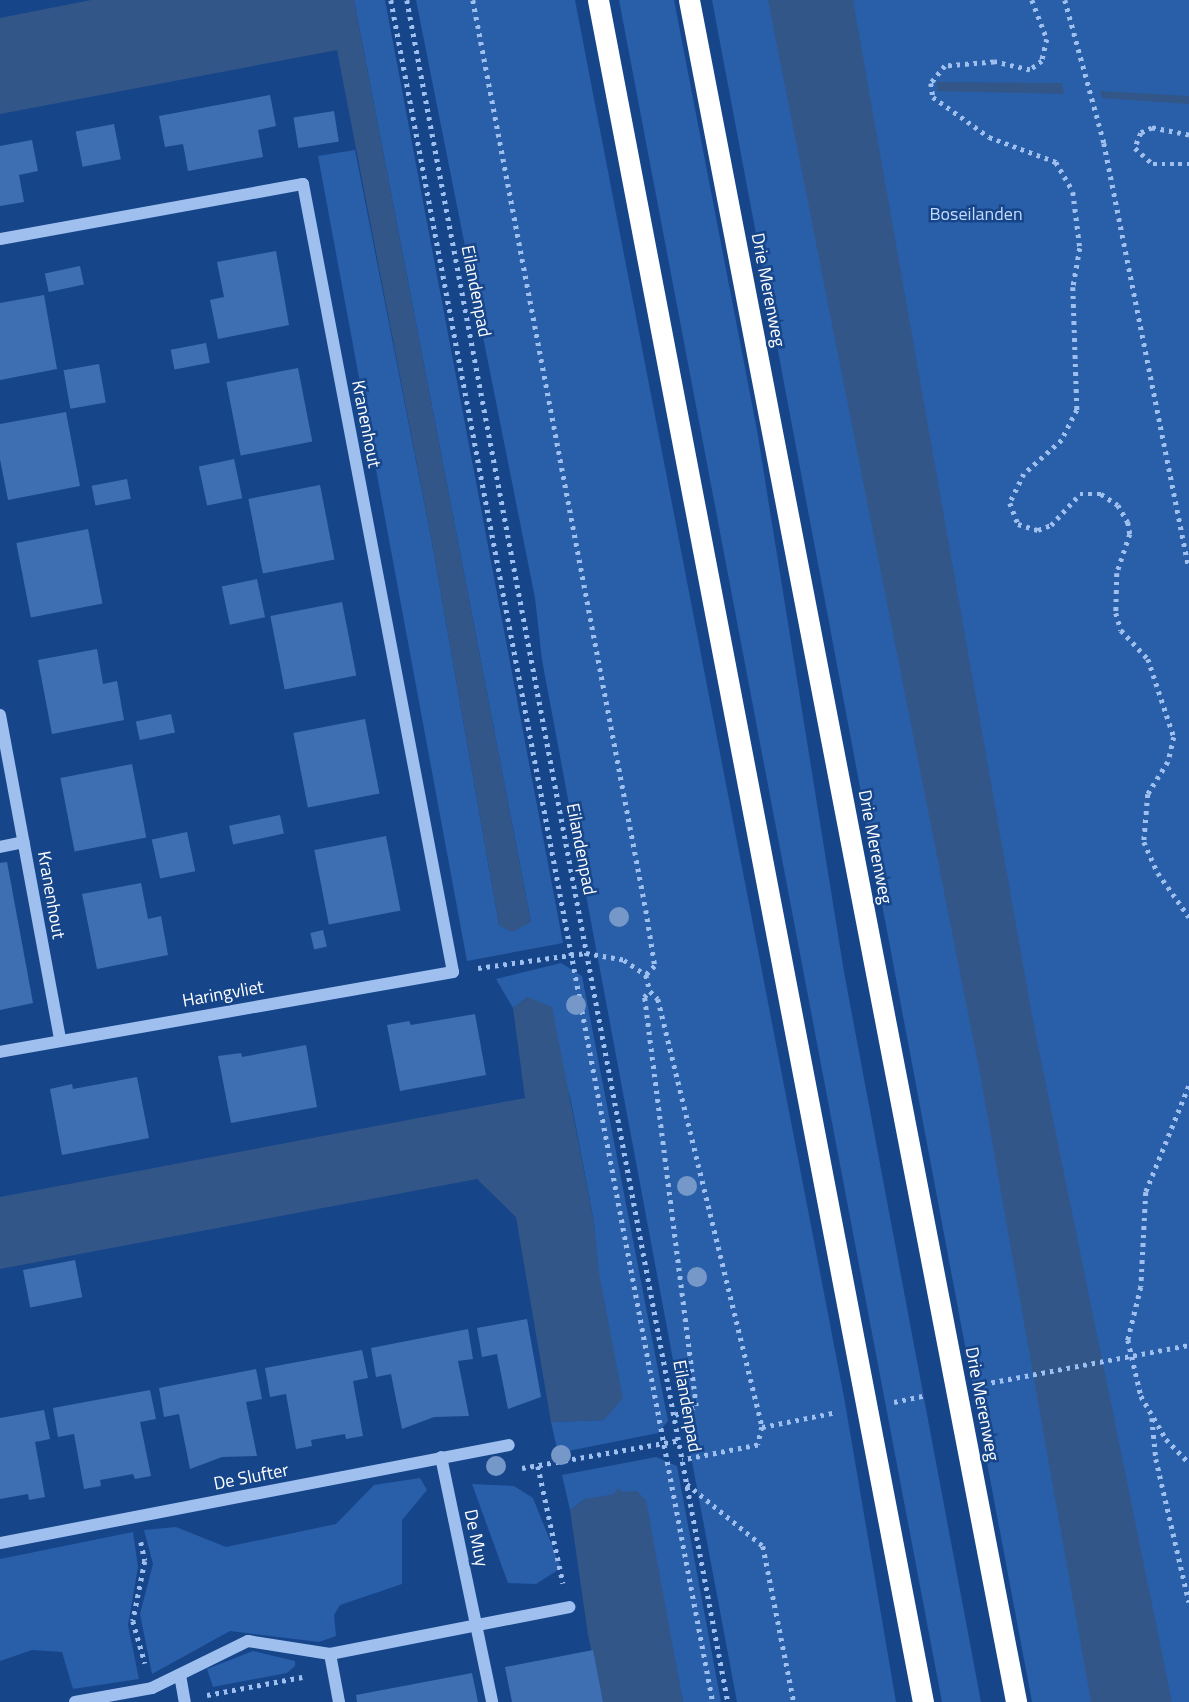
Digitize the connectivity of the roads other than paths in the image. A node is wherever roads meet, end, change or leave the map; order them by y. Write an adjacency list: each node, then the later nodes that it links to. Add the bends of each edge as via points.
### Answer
1 (598, 0): 21 (highway)
2 (689, 0): 22 (highway, Drie Merenweg)
3 (0, 239): 7 (street, Kranenhout, via 303,184)
4 (0, 715): 5 (street, Kranenhout)
5 (23, 842): 6 (street); 8 (street, Kranenhout)
6 (0, 847)
7 (453, 972): 8 (street, Haringvliet)
8 (60, 1040): 9 (street, Haringvliet)
9 (0, 1052)
10 (509, 1444): 11 (street, De Slufter)
11 (441, 1457): 12 (street, De Slufter); 14 (street, De Muy)
12 (0, 1543)
13 (569, 1608): 14 (street)
14 (477, 1627): 15 (street); 20 (street, De Muy)
15 (330, 1654): 16 (street, via 248,1641); 19 (street)
16 (180, 1675): 17 (street, via 152,1688); 18 (street)
17 (75, 1702)
18 (185, 1702)
19 (339, 1702)
20 (492, 1702)
21 (923, 1702)
22 (1016, 1702)

